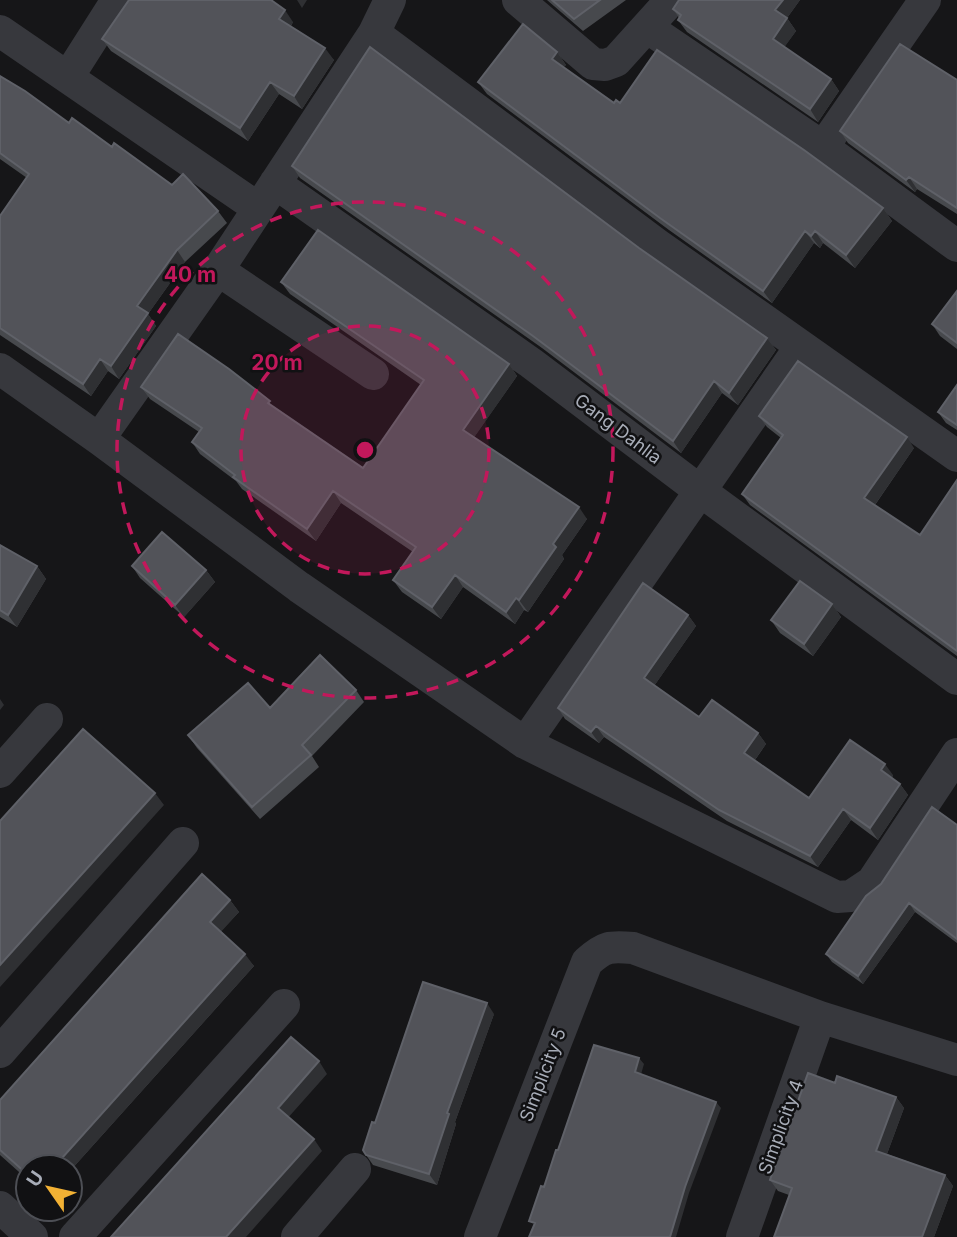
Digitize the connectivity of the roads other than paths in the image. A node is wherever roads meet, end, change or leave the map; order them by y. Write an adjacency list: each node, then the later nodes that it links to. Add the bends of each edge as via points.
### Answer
1 (117, 0): 9 (street)
2 (390, 0): 8 (street)
3 (518, 0): 6 (street, via 593,64 616,61)
4 (671, 0): 6 (street)
5 (925, 0): 10 (street)
6 (648, 28): 10 (street)
7 (0, 31): 9 (street, Gang Dahlia)
8 (374, 33): 11 (street); 14 (street, via 647,237)
9 (68, 77): 11 (street, Gang Dahlia)
10 (823, 147): 12 (street)
11 (266, 195): 13 (street); 19 (street, Gang Dahlia, via 531,363)
12 (957, 246)
13 (218, 270): 16 (street); 17 (street)
14 (802, 346): 18 (street); 19 (street)
15 (0, 369): 17 (street)
16 (373, 374)
17 (99, 439): 22 (street, via 299,587)
18 (957, 456)
19 (699, 490): 20 (street, Gang Dahlia); 22 (street)
20 (957, 679)
21 (47, 719): 24 (street)
22 (525, 743): 23 (street, via 837,897 851,896 872,882)
23 (957, 754)
24 (0, 772)
25 (183, 843): 28 (street)
26 (284, 1005): 33 (street)
27 (820, 1017): 29 (street); 35 (street, Simplicity 5, via 633,948 600,950 587,962); 36 (street, Simplicity 4)
28 (0, 1052)
29 (957, 1060)
30 (355, 1169): 34 (street)
31 (0, 1207): 32 (street)
32 (32, 1237)
33 (75, 1237)
34 (297, 1237)
35 (480, 1237)
36 (741, 1237)

